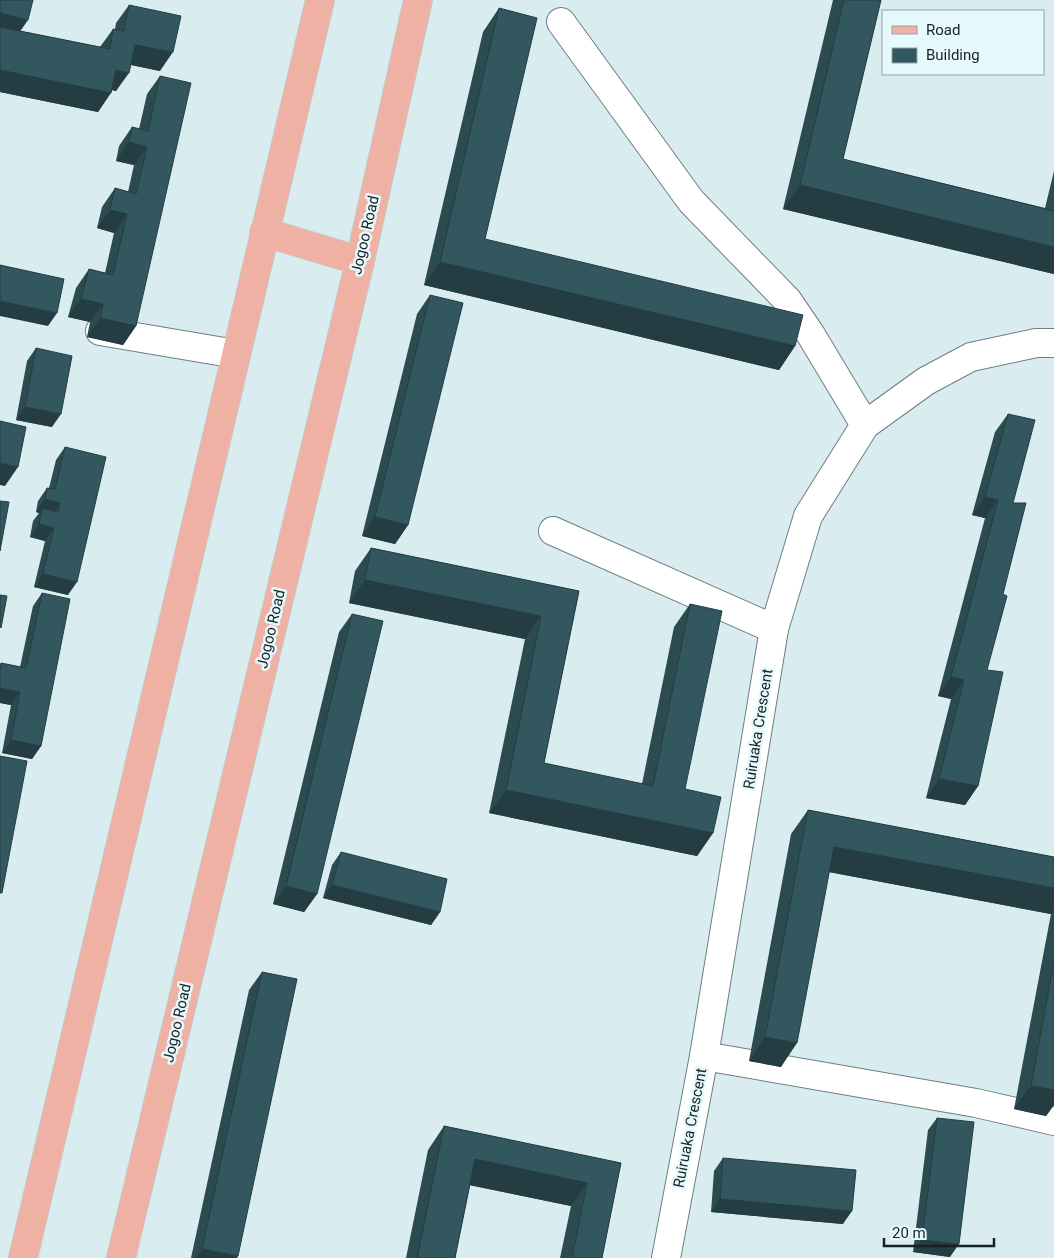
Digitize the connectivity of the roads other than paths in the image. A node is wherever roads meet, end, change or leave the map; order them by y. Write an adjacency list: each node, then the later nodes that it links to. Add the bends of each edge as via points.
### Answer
1 (320, 0): 4 (main road)
2 (418, 0): 5 (main road, Jogoo Road)
3 (561, 22): 9 (street, via 691,201 788,301)
4 (264, 232): 5 (main road); 8 (main road)
5 (360, 261): 15 (main road, Jogoo Road)
6 (100, 331): 8 (street)
7 (1054, 343): 9 (street, Ruiruaka Crescent, via 1036,342 970,357 926,381)
8 (236, 354): 14 (main road)
9 (865, 425): 11 (street, Ruiruaka Crescent, via 808,516)
10 (553, 531): 11 (street)
11 (774, 628): 12 (street, Ruiruaka Crescent)
12 (704, 1056): 13 (street, via 976,1103); 16 (street, Ruiruaka Crescent)
13 (1054, 1121)
14 (23, 1258)
15 (121, 1258)
16 (666, 1258)

